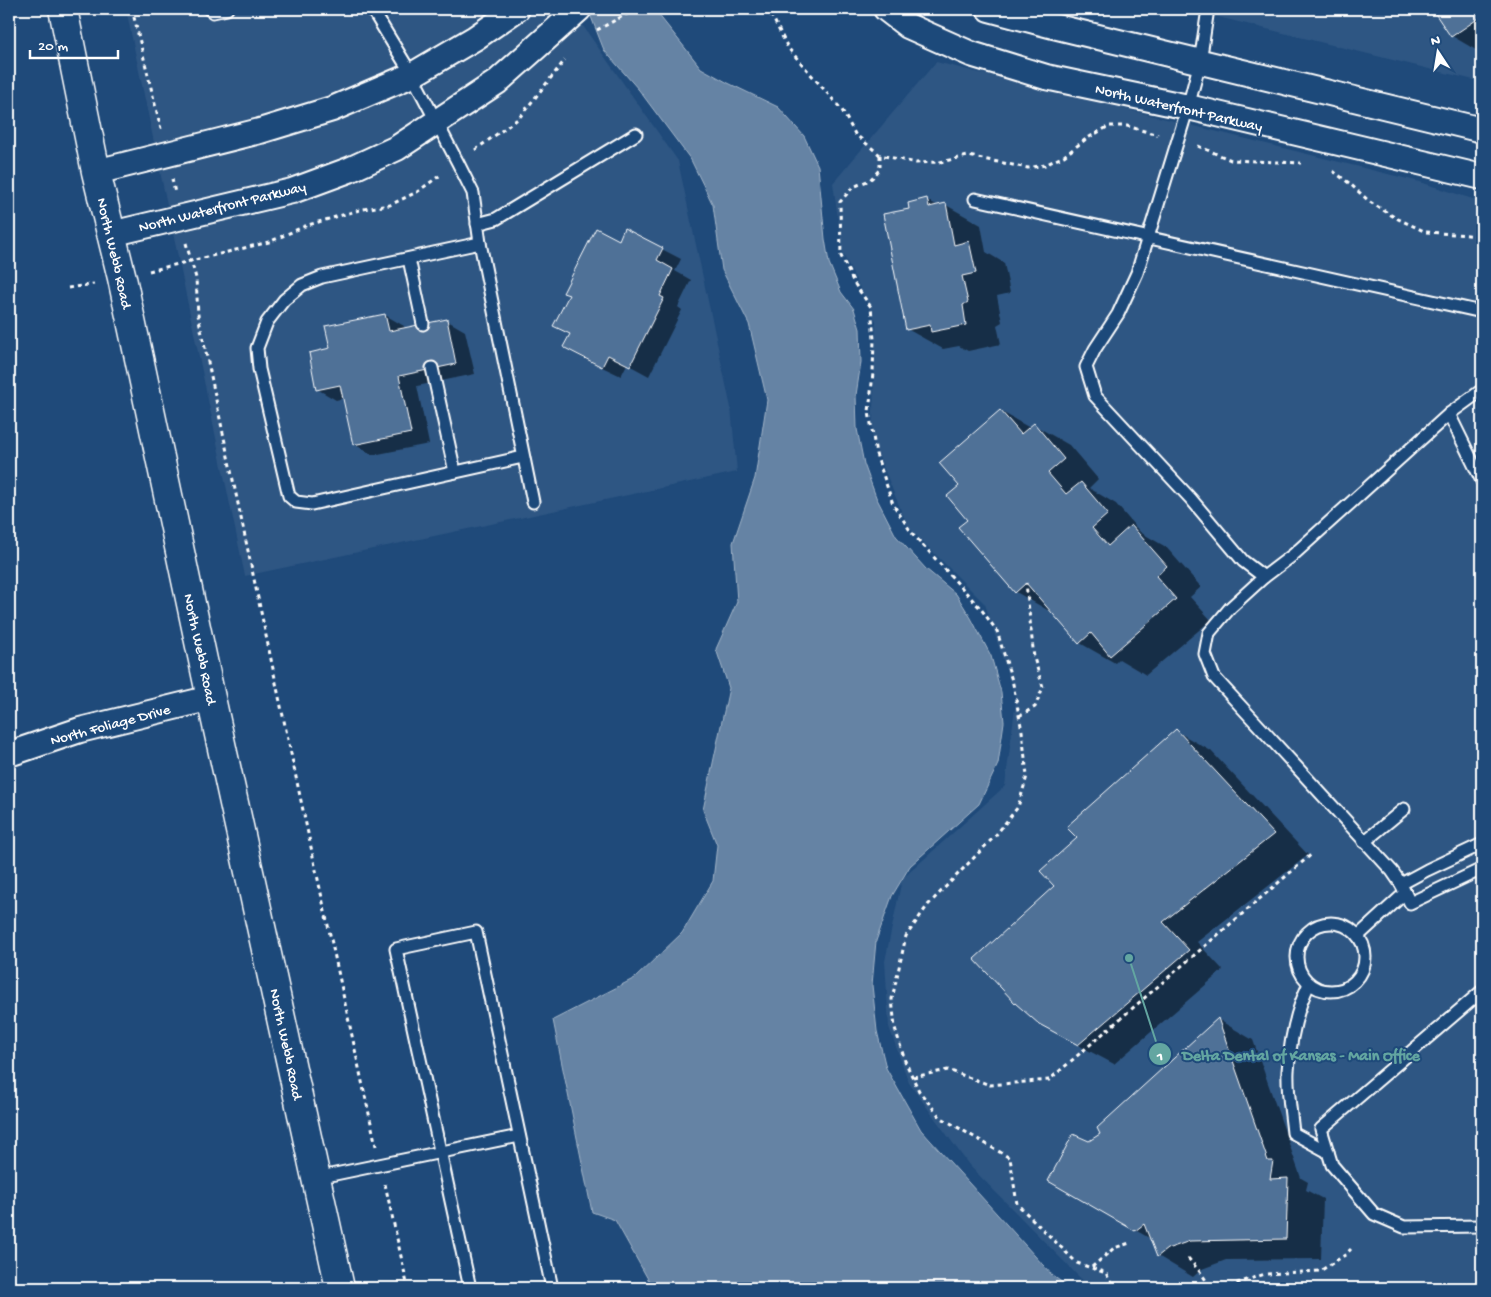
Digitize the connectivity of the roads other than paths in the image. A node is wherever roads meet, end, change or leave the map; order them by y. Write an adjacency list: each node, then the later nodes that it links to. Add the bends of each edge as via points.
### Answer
1 (63, 9): 16 (main road, North Webb Road)
2 (209, 9): 3 (lane, via 213,12)
3 (227, 9)
4 (372, 9): 11 (lane)
5 (517, 9): 11 (street)
6 (579, 9): 13 (street, North Waterfront Parkway, via 497,82)
7 (886, 9): 12 (street, North Waterfront Parkway, via 908,26 971,54 1046,77)
8 (989, 9): 10 (street)
9 (1208, 9): 10 (lane)
10 (1200, 62): 12 (lane); 14 (street)
11 (412, 75): 13 (lane); 16 (street, via 332,109 260,131)
12 (1188, 107): 17 (street, North Waterfront Parkway); 21 (lane)
13 (437, 122): 19 (lane, via 472,194); 20 (street, North Waterfront Parkway, via 397,148 292,191)
14 (1482, 130)
15 (636, 134): 19 (lane, via 496,219)
16 (96, 172): 20 (main road, North Webb Road)
17 (1482, 178)
18 (975, 199): 21 (lane)
19 (477, 224): 22 (lane)
20 (111, 234): 34 (main road, North Webb Road)
21 (1148, 237): 24 (lane); 33 (lane, via 1137,273 1118,314 1086,367 1095,396 1191,499 1243,561)
22 (480, 243): 23 (lane); 29 (lane)
23 (409, 259): 25 (lane); 30 (lane, via 322,277 302,285 284,300 267,322 258,348 259,369 289,496 296,502 312,504)
24 (1482, 312)
25 (423, 324)
26 (432, 368): 30 (lane)
27 (1482, 390): 28 (lane)
28 (1450, 414): 31 (lane); 33 (lane, via 1293,555)
29 (524, 457): 30 (lane); 32 (lane)
30 (455, 472)
31 (1482, 481)
32 (533, 502)
33 (1264, 577): 37 (lane, via 1230,608 1209,633 1205,654 1214,677)
34 (211, 698): 35 (street, North Foliage Drive, via 80,730); 47 (main road, North Webb Road)
35 (9, 754)
36 (1404, 809): 37 (lane)
37 (1364, 842): 40 (lane, via 1392,871)
38 (1482, 844): 40 (lane, via 1427,870)
39 (1482, 869): 40 (lane, via 1410,903)
40 (1403, 889): 41 (lane)
41 (1358, 936): 42 (lane, via 1365,952 1365,964 1353,984 1331,992); 42 (lane, via 1345,925 1335,923 1313,927 1305,934 1296,953 1301,975)
42 (1309, 984): 46 (lane, via 1293,1032 1288,1072 1293,1133)
43 (1482, 991): 46 (lane, via 1321,1129)
44 (519, 1136): 45 (lane); 45 (lane, via 476,932 396,949); 51 (lane)
45 (442, 1152): 47 (lane); 50 (lane)
46 (1328, 1152): 48 (lane, via 1332,1165 1374,1214 1404,1228)
47 (316, 1178): 49 (main road, North Webb Road)
48 (1482, 1226)
49 (340, 1288)
50 (470, 1288)
51 (552, 1288)

